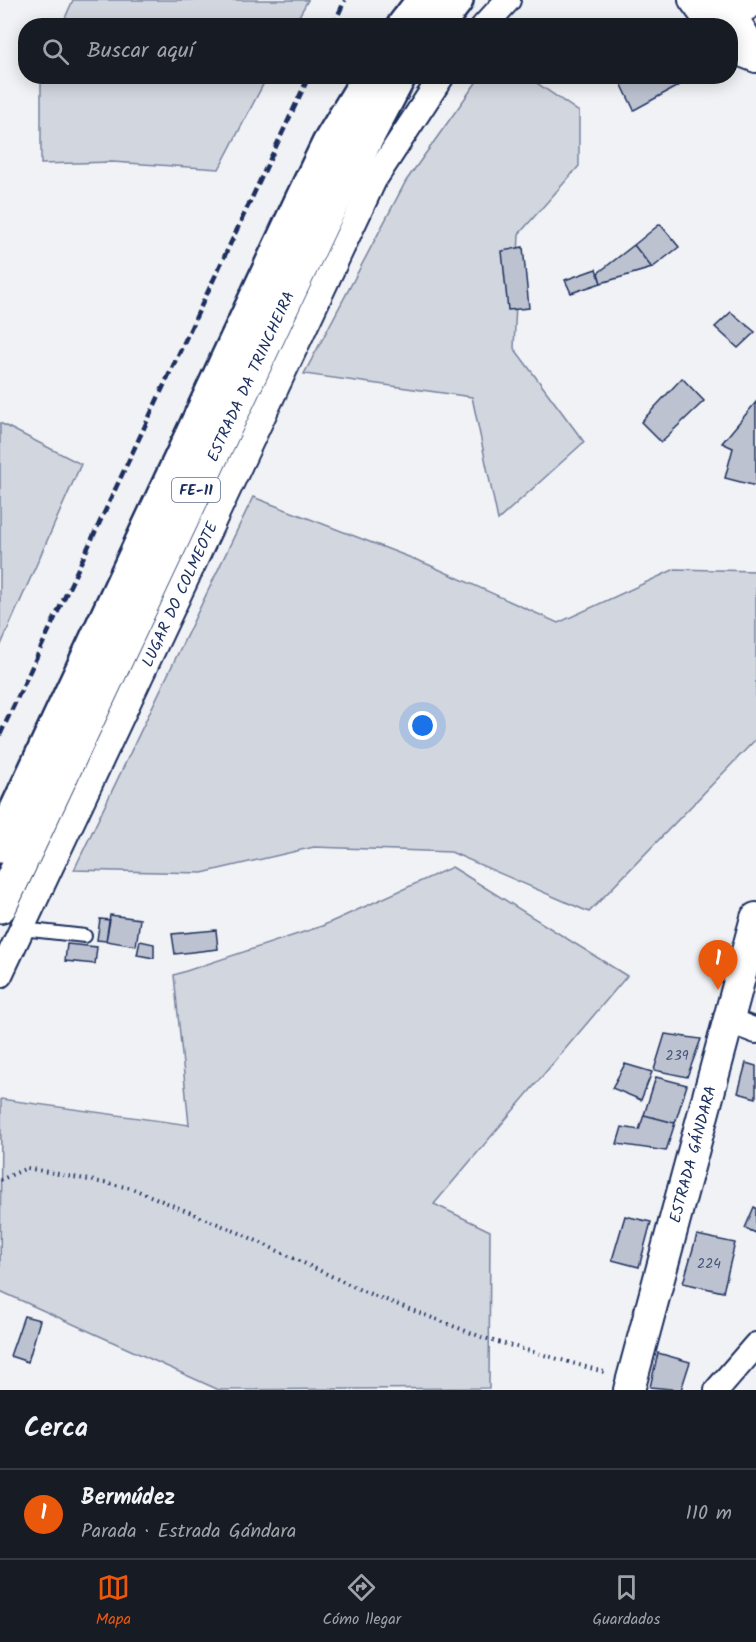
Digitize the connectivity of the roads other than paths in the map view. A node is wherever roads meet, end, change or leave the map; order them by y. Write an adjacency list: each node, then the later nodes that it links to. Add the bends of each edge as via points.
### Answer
1 (424, 0): 6 (highway)
2 (456, 0): 7 (highway)
3 (508, 0): 8 (street)
4 (691, 0): 5 (street)
5 (729, 10)
6 (410, 18)
7 (442, 18)
8 (491, 18)
9 (738, 25): 11 (street)
10 (738, 53): 12 (street)
11 (756, 55)
12 (756, 60)
13 (365, 84): 16 (highway, ESTRADA DA TRINCHEIRA / FE-11, via 329,144)
14 (395, 84): 17 (highway, ESTRADA DA TRINCHEIRA / FE-11, via 322,222)
15 (437, 84): 17 (street, LUGAR DO COLMEOTE, via 374,180)
16 (0, 846)
17 (11, 918): 19 (lane); 20 (street, LUGAR DO COLMEOTE)
18 (756, 918): 21 (street, ESTRADA GÁNDARA)
19 (85, 936)
20 (0, 975)
21 (727, 1020): 22 (street); 24 (street, ESTRADA GÁNDARA)
22 (756, 1031)
23 (756, 1345): 25 (street)
24 (629, 1390)
25 (717, 1390)

